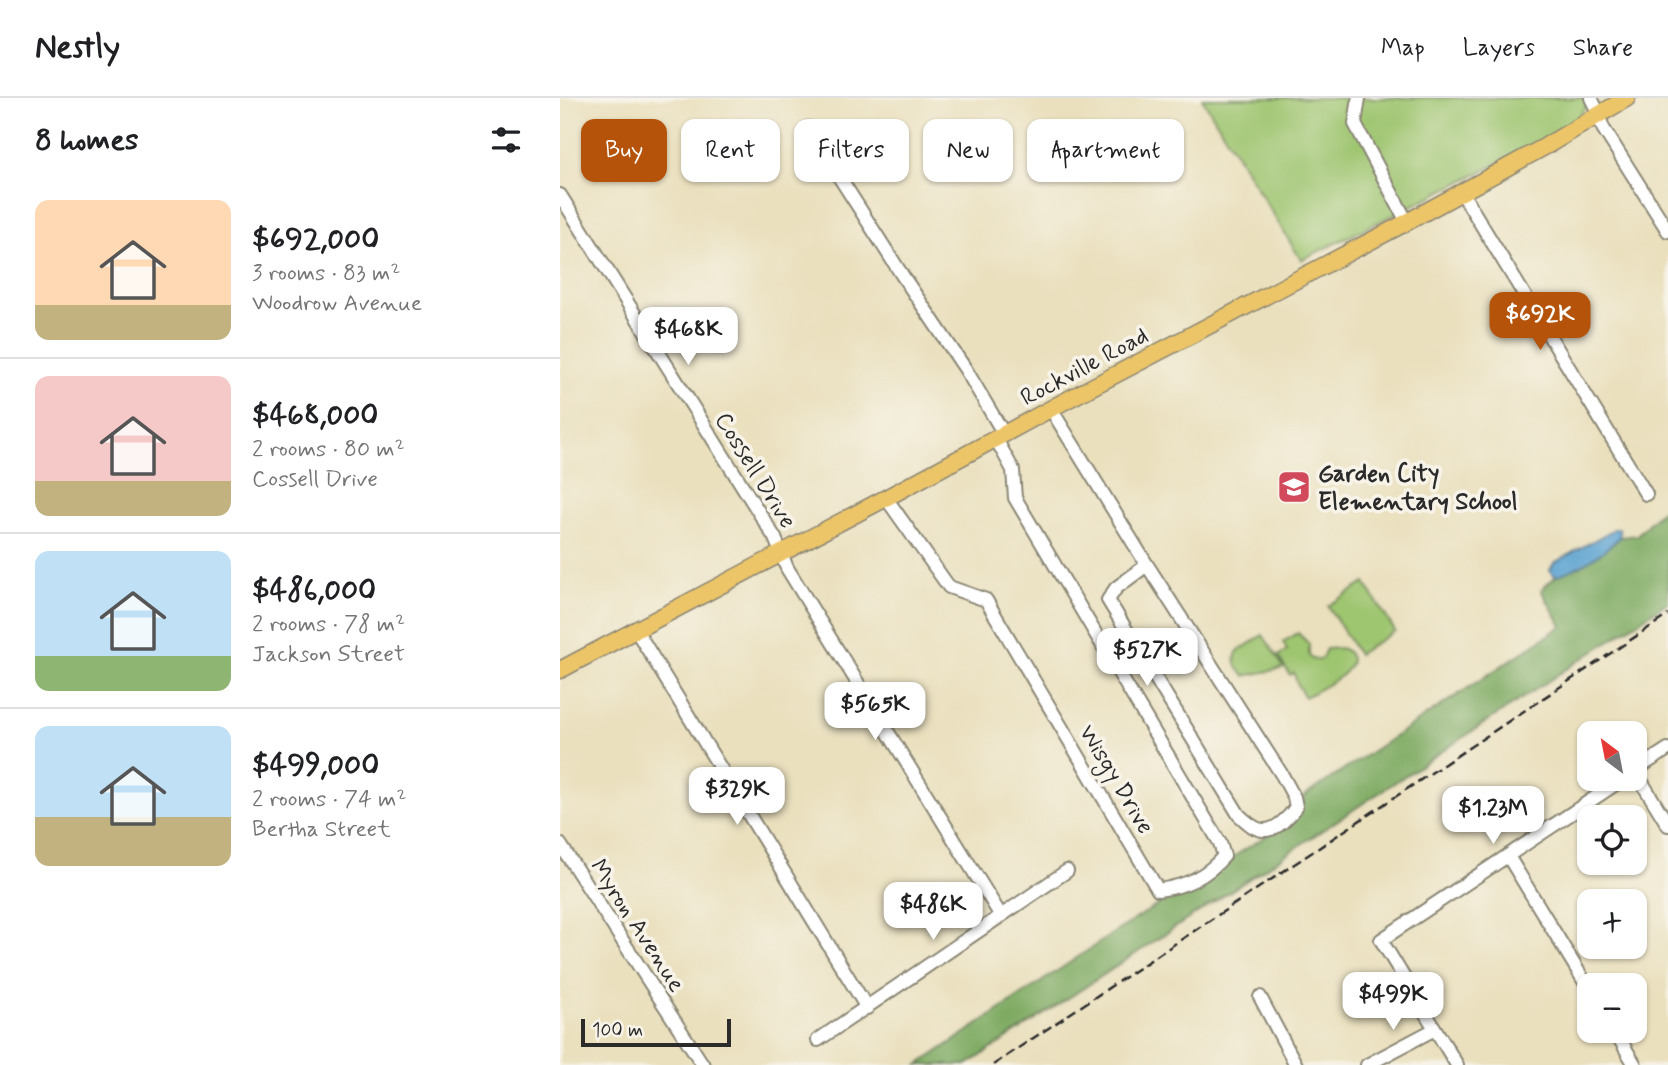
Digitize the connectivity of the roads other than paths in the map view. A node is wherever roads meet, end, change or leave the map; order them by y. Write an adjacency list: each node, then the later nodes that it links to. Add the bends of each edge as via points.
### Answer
1 (1359, 98): 8 (street, via 1355,124)
2 (1591, 98): 4 (street)
3 (1627, 98): 4 (main road, Rockville Road)
4 (1598, 115): 6 (main road, Rockville Road); 9 (street)
5 (843, 182): 11 (street, via 964,368)
6 (1462, 192): 8 (main road, Rockville Road); 12 (street)
7 (560, 195): 14 (street, Cossell Drive)
8 (1407, 222): 10 (main road, Rockville Road)
9 (1668, 231)
10 (1051, 409): 11 (main road, Rockville Road); 15 (street)
11 (1000, 436): 13 (main road, Rockville Road); 13 (street, Wisgy Drive, via 1013,470 1015,498 1220,843 1224,856 1183,886 1158,890 986,600 949,587)
12 (1646, 494)
13 (886, 498): 14 (main road, Rockville Road)
14 (781, 554): 16 (main road, Rockville Road); 26 (street, Cossell Drive)
15 (1147, 565): 15 (street, via 1294,797 1292,814 1275,827 1265,831 1239,815 1108,600 1116,588)
16 (636, 630): 17 (main road, Rockville Road); 29 (street)
17 (560, 670)
18 (1668, 749): 19 (street)
19 (1647, 763)
20 (1605, 791): 24 (street)
21 (1647, 791): 22 (street)
22 (1668, 825)
23 (560, 844): 33 (street, Myron Avenue)
24 (1508, 856): 27 (street); 30 (street, via 1381,940)
25 (1067, 871): 26 (street)
26 (1001, 916): 29 (street)
27 (1579, 973)
28 (1260, 997): 34 (street)
29 (867, 1008): 31 (street)
30 (1435, 1029): 35 (street); 36 (street)
31 (818, 1040)
32 (1622, 1043): 37 (street)
33 (703, 1065)
34 (1296, 1065)
35 (1367, 1065)
36 (1457, 1065)
37 (1635, 1065)

